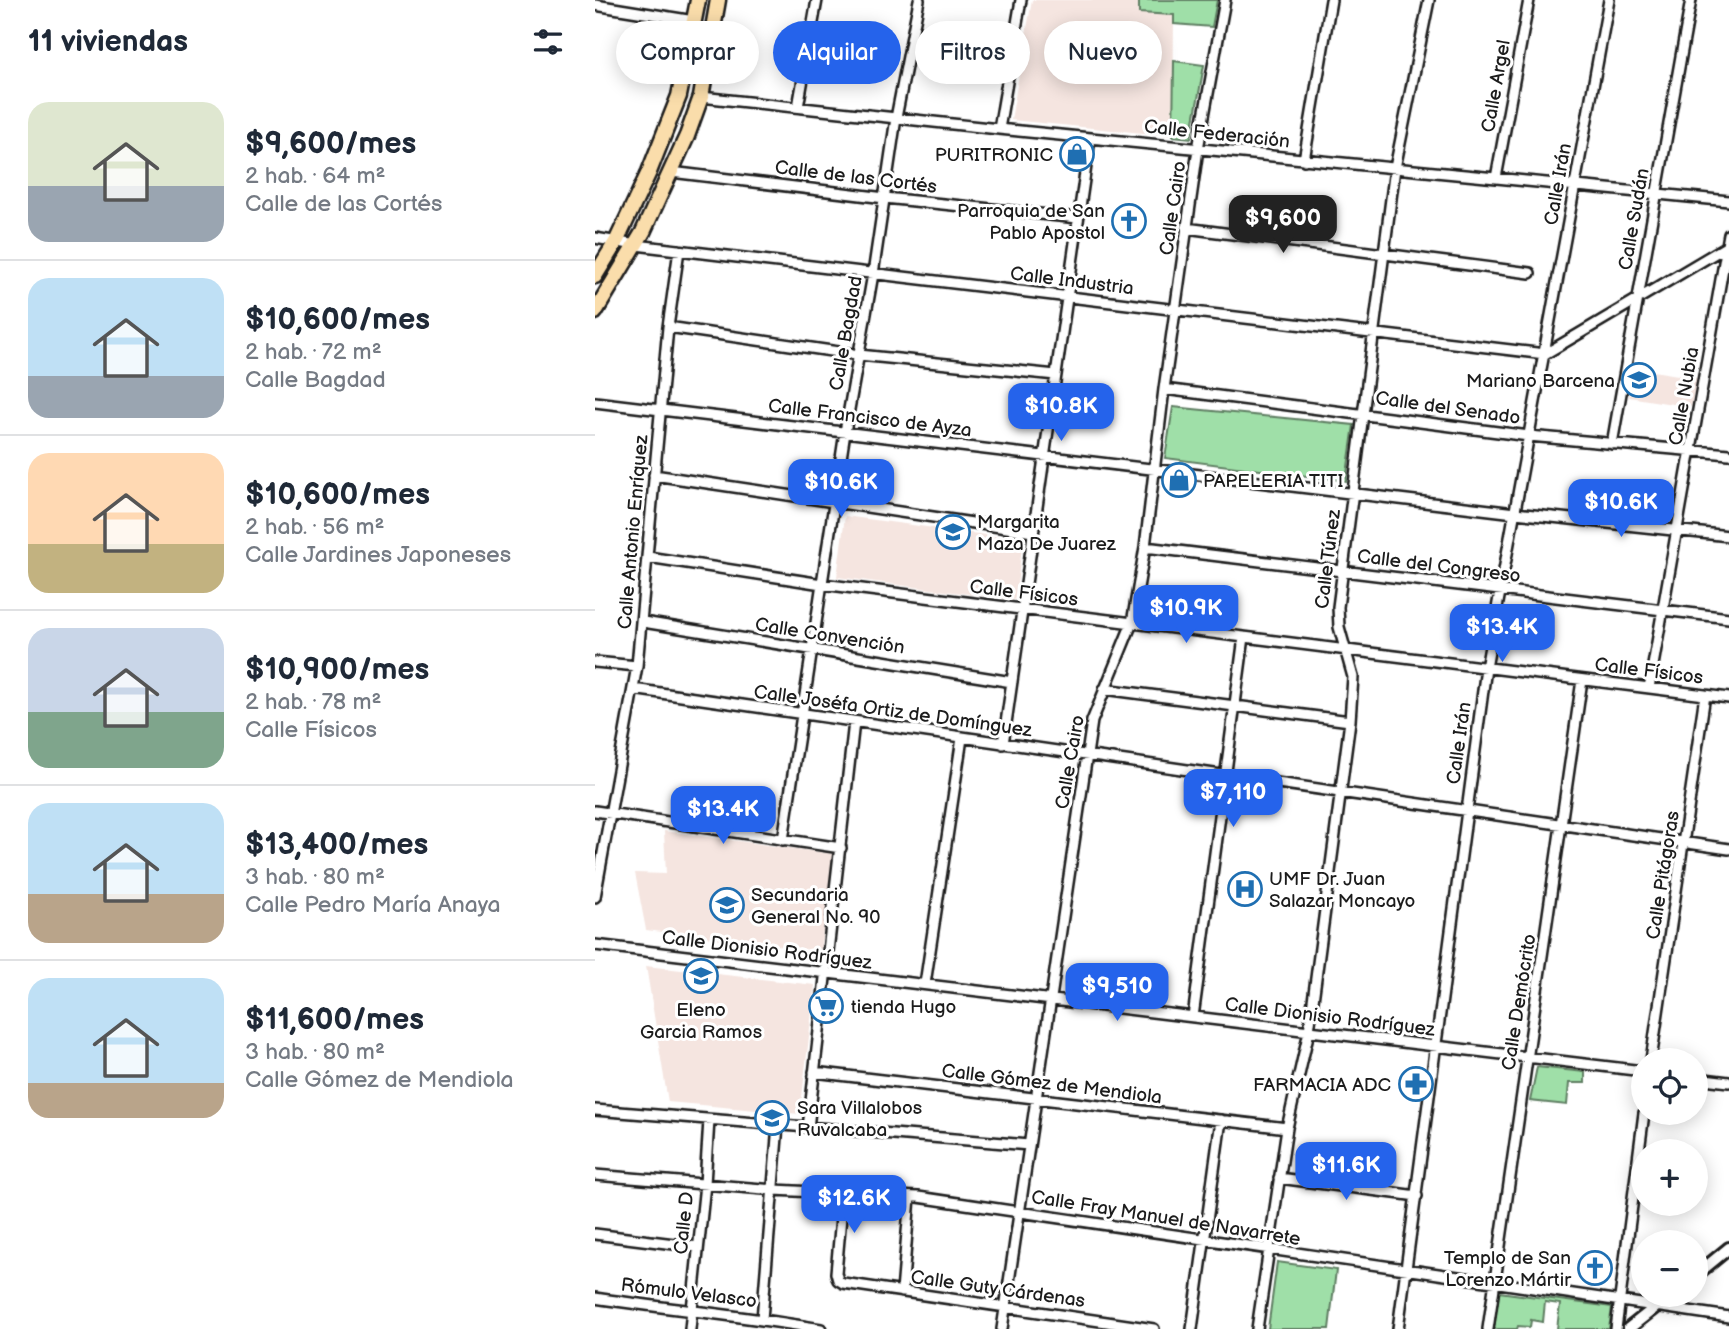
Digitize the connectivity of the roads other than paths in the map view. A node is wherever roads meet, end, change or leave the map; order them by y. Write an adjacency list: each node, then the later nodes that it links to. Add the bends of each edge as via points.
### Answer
1 (698, 0): 13 (main road)
2 (718, 0): 15 (main road)
3 (817, 0): 16 (street)
4 (919, 0): 17 (street, Calle Bagdad)
5 (1021, 0): 18 (street)
6 (1225, 0): 20 (street, Calle Cairo)
7 (1331, 0): 21 (street)
8 (1429, 0): 22 (street, Calle Túnez)
9 (1529, 0): 24 (street, Calle Argel)
10 (1609, 0): 25 (street, Calle Irán)
11 (1691, 0): 26 (street, Calle Sudán)
12 (595, 5): 13 (street)
13 (694, 21)
14 (681, 84): 33 (main road, via 649,173)
15 (701, 97): 16 (street, Calle Federación); 23 (main road)
16 (798, 107): 17 (street, Calle Federación)
17 (896, 118): 18 (street, Calle Federación); 27 (street, Calle Bagdad)
18 (999, 129): 19 (street, Calle Federación)
19 (1090, 138): 20 (street, Calle Federación); 29 (street)
20 (1198, 149): 21 (street, Calle Federación); 30 (street, Calle Cairo)
21 (1304, 160): 22 (street, Calle Federación)
22 (1395, 168): 24 (street, Calle Federación); 37 (street, Calle Túnez)
23 (671, 172): 27 (street, Calle de las Cortés); 34 (main road)
24 (1496, 177): 25 (street, Calle Federación)
25 (1575, 185): 26 (street, Calle Federación); 47 (street, Calle Irán)
26 (1655, 194): 28 (street, Calle Federación); 42 (street, Calle Sudán)
27 (885, 198): 29 (street, Calle de las Cortés); 39 (street, Calle Bagdad)
28 (1729, 201)
29 (1078, 218): 41 (street)
30 (1187, 228): 37 (street); 43 (street, Calle Cairo)
31 (1729, 234): 35 (street, Calle Nubia)
32 (595, 238): 33 (street, Calle Industria)
33 (616, 242): 34 (street, Calle Industria); 40 (main road)
34 (636, 245): 36 (street, Calle Industria); 44 (main road)
35 (1728, 246): 42 (street); 57 (street, Calle Nubia)
36 (679, 250): 39 (street, Calle Industria); 45 (street, Calle Antonio Enríquez)
37 (1384, 254): 38 (street); 46 (street, Calle Túnez)
38 (1530, 273)
39 (873, 274): 41 (street, Calle Industria); 48 (street, Calle Bagdad)
40 (595, 276)
41 (1067, 297): 43 (street, Calle Industria); 49 (street)
42 (1637, 300): 47 (street); 56 (street, Calle Sudán)
43 (1174, 309): 46 (street, Calle Industria); 50 (street, Calle Cairo)
44 (595, 312)
45 (668, 327): 48 (street); 52 (street, Calle Antonio Enríquez)
46 (1373, 333): 47 (street, Calle Industria); 53 (street, Calle Túnez)
47 (1545, 354): 55 (street, Calle Irán)
48 (859, 355): 49 (street); 54 (street, Calle Bagdad)
49 (1056, 375): 59 (street)
50 (1164, 388): 53 (street, Calle del Senado); 60 (street, Calle Cairo)
51 (595, 402): 52 (street, Calle Francisco de Ayza)
52 (660, 410): 54 (street, Calle Francisco de Ayza); 61 (street, Calle Antonio Enríquez)
53 (1363, 413): 55 (street, Calle del Senado); 62 (street, Calle Túnez)
54 (845, 432): 59 (street, Calle Francisco de Ayza); 63 (street, Calle Bagdad)
55 (1529, 436): 56 (street, Calle del Senado); 64 (street, Calle Irán)
56 (1612, 444): 57 (street, Calle del Senado)
57 (1691, 451): 58 (street, Calle del Senado); 65 (street, Calle Nubia)
58 (1729, 454)
59 (1044, 456): 60 (street, Calle Francisco de Ayza); 66 (street)
60 (1153, 469): 62 (street, Calle Francisco de Ayza); 68 (street, Calle Cairo)
61 (654, 475): 63 (street); 69 (street, Calle Antonio Enríquez)
62 (1353, 494): 64 (street, Calle Francisco de Ayza); 70 (street, Calle Túnez)
63 (834, 503): 66 (street); 71 (street, Calle Bagdad)
64 (1515, 513): 65 (street, Calle Francisco de Ayza); 72 (street, Calle Irán)
65 (1677, 530): 67 (street, Calle Francisco de Ayza); 74 (street, Calle Nubia)
66 (1034, 532): 73 (street)
67 (1729, 536)
68 (1145, 547): 70 (street, Calle del Congreso); 77 (street, Calle Cairo)
69 (648, 556): 71 (street, Calle Físicos); 76 (street, Calle Antonio Enríquez)
70 (1343, 570): 72 (street, Calle del Congreso); 79 (street, Calle Túnez, via 1337,617)
71 (822, 584): 73 (street, Calle Físicos); 80 (street, Calle Bagdad)
72 (1501, 590): 74 (street, Calle del Congreso); 83 (street, Calle Irán)
73 (1023, 610): 77 (street, Calle Físicos); 85 (street)
74 (1663, 611): 75 (street, Calle del Congreso); 86 (street, Calle Nubia)
75 (1729, 618)
76 (643, 622): 80 (street, Calle Convención); 82 (street, Calle Antonio Enríquez)
77 (1132, 623): 78 (street, Calle Físicos); 88 (street, Calle Cairo)
78 (1244, 637): 79 (street, Calle Físicos); 91 (street)
79 (1345, 649): 83 (street, Calle Físicos); 93 (street, Calle Túnez, via 1354,691)
80 (812, 650): 85 (street, Calle Convención); 92 (street, Calle Bagdad)
81 (595, 662): 82 (street)
82 (638, 666): 87 (street, Calle Antonio Enríquez)
83 (1486, 668): 84 (street, Calle Físicos); 100 (street, Calle Irán)
84 (1583, 680): 86 (street, Calle Físicos); 103 (street, Calle Demócrito)
85 (1012, 682): 96 (street)
86 (1650, 688): 89 (street, Calle Físicos)
87 (633, 689): 92 (street, Calle Joséfa Ortiz de Domínguez); 102 (street, Calle Antonio Enríquez)
88 (1104, 690): 91 (street); 97 (street, Calle Cairo)
89 (1705, 695): 90 (street, Calle Físicos); 105 (street, Calle Pitágoras)
90 (1729, 698)
91 (1234, 706): 93 (street); 98 (street)
92 (802, 714): 94 (street, Calle Joséfa Ortiz de Domínguez); 104 (street, Calle Bagdad)
93 (1350, 720): 99 (street, Calle Túnez)
94 (854, 722): 95 (street, Calle Joséfa Ortiz de Domínguez); 106 (street)
95 (962, 738): 96 (street, Calle Joséfa Ortiz de Domínguez); 111 (street)
96 (1003, 744): 97 (street, Calle Joséfa Ortiz de Domínguez)
97 (1086, 756): 98 (street, Calle Joséfa Ortiz de Domínguez); 112 (street, Calle Cairo)
98 (1225, 776): 99 (street, Calle Joséfa Ortiz de Domínguez); 113 (street)
99 (1340, 792): 100 (street, Calle Joséfa Ortiz de Domínguez); 114 (street, Calle Túnez)
100 (1466, 810): 103 (street, Calle Joséfa Ortiz de Domínguez); 115 (street, Calle Irán)
101 (595, 811): 102 (street)
102 (610, 814): 104 (street); 108 (street, Calle Antonio Enríquez)
103 (1563, 824): 105 (street, Calle Joséfa Ortiz de Domínguez); 117 (street, Calle Demócrito)
104 (783, 839): 106 (street)
105 (1685, 842): 107 (street, Calle Joséfa Ortiz de Domínguez); 116 (street, Calle Pitágoras)
106 (841, 848): 110 (street)
107 (1729, 849)
108 (595, 897)
109 (595, 945): 110 (street, Calle Dionisio Rodríguez)
110 (825, 974): 111 (street, Calle Dionisio Rodríguez); 119 (street)
111 (925, 984): 112 (street, Calle Dionisio Rodríguez)
112 (1050, 1000): 113 (street, Calle Dionisio Rodríguez); 122 (street, Calle Cairo)
113 (1193, 1017): 114 (street, Calle Dionisio Rodríguez)
114 (1308, 1031): 115 (street, Calle Dionisio Rodríguez); 129 (street, Calle Túnez)
115 (1437, 1046): 117 (street, Calle Dionisio Rodríguez); 136 (street, Calle Irán)
116 (1653, 1048)
117 (1527, 1057): 118 (street, Calle Dionisio Rodríguez); 146 (street, Calle Demócrito)
118 (1631, 1070)
119 (814, 1072): 122 (street, Calle Gómez de Mendiola); 128 (street)
120 (1708, 1079): 121 (street)
121 (1729, 1082)
122 (1036, 1100): 125 (street, Calle Gómez de Mendiola); 130 (street, Calle Cairo)
123 (595, 1110): 124 (street)
124 (709, 1119): 126 (street); 133 (street, Calle D)
125 (1221, 1120): 129 (street, Calle Gómez de Mendiola); 140 (street)
126 (778, 1125): 128 (street); 134 (street)
127 (1642, 1125): 149 (street)
128 (808, 1128): 130 (street)
129 (1287, 1128): 132 (street, Calle Túnez)
130 (1029, 1145): 138 (street, Calle Cairo)
131 (595, 1175): 133 (street, Calle Fray Manuel de Navarrete)
132 (1279, 1178): 136 (street); 143 (street, Calle Túnez)
133 (705, 1184): 134 (street, Calle Fray Manuel de Navarrete); 141 (street, Calle D)
134 (774, 1190): 135 (street, Calle Fray Manuel de Navarrete); 156 (street)
135 (843, 1194): 137 (street, Calle Fray Manuel de Navarrete); 147 (street, Calle Guty Cárdenas, via 838,1280)
136 (1417, 1196): 145 (street, Calle Irán)
137 (910, 1197): 138 (street, Calle Fray Manuel de Navarrete); 147 (street)
138 (1019, 1212): 140 (street, Calle Fray Manuel de Navarrete); 151 (street, Calle Cairo)
139 (595, 1234): 141 (street)
140 (1205, 1241): 143 (street, Calle Fray Manuel de Navarrete); 161 (street)
141 (698, 1247): 154 (street, Calle D)
142 (1729, 1248): 144 (street)
143 (1267, 1250): 145 (street, Calle Fray Manuel de Navarrete); 162 (street, Calle Túnez)
144 (1708, 1265)
145 (1405, 1270): 146 (street, Calle Fray Manuel de Navarrete); 163 (street, Calle Irán)
146 (1493, 1283): 149 (street, Calle Fray Manuel de Navarrete); 164 (street, Calle Demócrito)
147 (902, 1292): 151 (street, Calle Guty Cárdenas)
148 (595, 1298): 154 (street, Rómulo Velasco)
149 (1620, 1301): 150 (street, Calle Fray Manuel de Navarrete); 165 (street)
150 (1631, 1302)
151 (1005, 1307): 159 (street, Calle Cairo); 160 (street, Calle Guty Cárdenas)
152 (1656, 1307): 166 (street)
153 (1664, 1307): 155 (street, Calle Fray Manuel de Navarrete)
154 (692, 1312): 156 (street, Rómulo Velasco); 157 (street, Calle D)
155 (1729, 1317)
156 (762, 1319): 158 (street, Rómulo Velasco)
157 (690, 1329)
158 (821, 1329)
159 (1002, 1329)
160 (1154, 1329)
161 (1192, 1329)
162 (1257, 1329)
163 (1398, 1329)
164 (1488, 1329)
165 (1616, 1329)
166 (1628, 1329)

